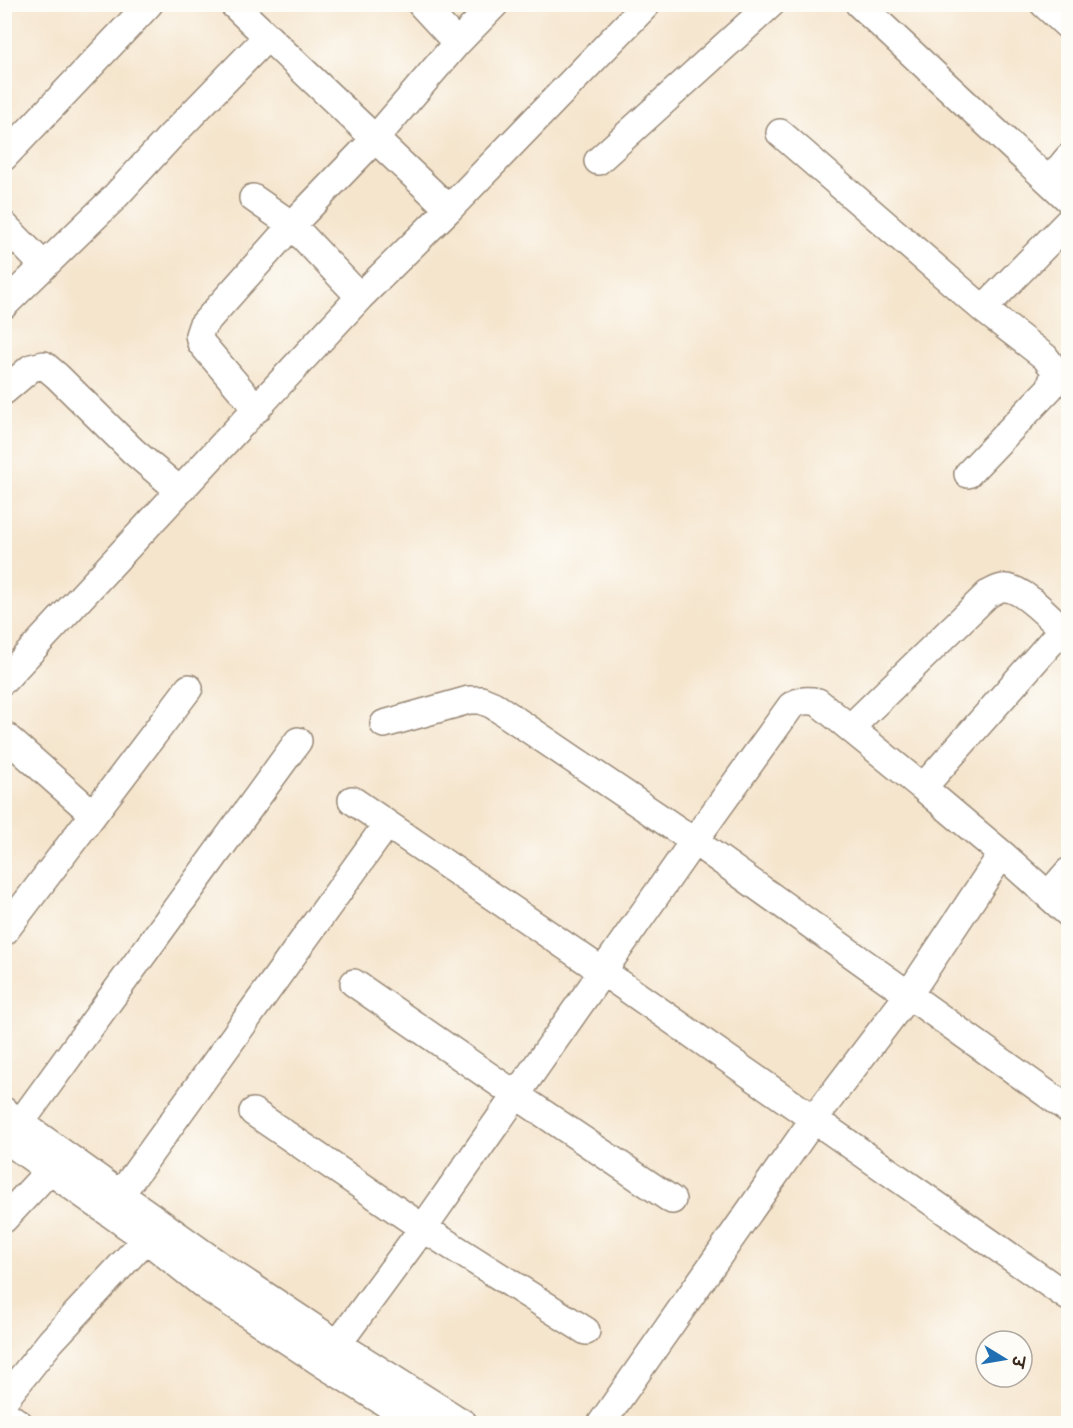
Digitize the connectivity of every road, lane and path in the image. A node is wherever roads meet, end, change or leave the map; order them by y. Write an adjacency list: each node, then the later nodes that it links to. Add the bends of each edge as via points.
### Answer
1 (149, 4): 14 (street)
2 (233, 4): 10 (street)
3 (421, 4): 11 (street)
4 (495, 4): 11 (street)
5 (648, 4): 19 (street)
6 (771, 4): 16 (street)
7 (860, 4): 17 (street)
8 (1044, 4): 9 (street)
9 (1068, 26)
10 (267, 37): 13 (street); 23 (street)
11 (457, 43): 13 (street)
12 (780, 133): 26 (street)
13 (374, 140): 19 (street); 22 (street)
14 (4, 157)
15 (1068, 158): 17 (street)
16 (598, 161)
17 (1058, 190)
18 (253, 198): 22 (street)
19 (449, 209): 24 (street)
20 (1068, 222): 26 (street)
21 (4, 225): 23 (street)
22 (292, 225): 24 (street); 28 (street, via 202,326 199,335 201,343)
23 (44, 266): 25 (street)
24 (360, 297): 28 (street)
25 (4, 305)
26 (983, 309): 29 (street, via 1045,357 1054,376 1050,388)
27 (4, 391): 30 (street, via 31,368 44,365)
28 (257, 410): 30 (street)
29 (968, 474)
30 (180, 491): 32 (street)
31 (1066, 627): 35 (street, via 1021,593 1002,587 988,594); 38 (street)
32 (5, 680)
33 (189, 688): 40 (street)
34 (384, 724): 42 (street, via 481,700)
35 (850, 728): 38 (street); 42 (street, via 818,702 809,700 791,706)
36 (4, 735): 40 (street)
37 (298, 741): 55 (street)
38 (921, 786): 43 (street)
39 (352, 800): 41 (street)
40 (93, 814): 47 (street)
41 (387, 824): 48 (street); 57 (street)
42 (694, 841): 48 (street); 50 (street)
43 (1002, 854): 45 (street); 50 (street)
44 (1068, 873): 45 (street)
45 (1048, 895): 46 (street)
46 (1068, 913)
47 (4, 932)
48 (602, 972): 51 (street); 54 (street)
49 (354, 983): 51 (street)
50 (909, 994): 52 (street); 54 (street)
51 (516, 1095): 58 (street); 60 (street)
52 (1068, 1109)
53 (253, 1112): 60 (street)
54 (814, 1119): 62 (street); 71 (street)
55 (10, 1123): 56 (street); 57 (street)
56 (50, 1170): 59 (street); 61 (street)
57 (120, 1195): 64 (street, via 219,1265)
58 (672, 1200)
59 (4, 1219)
60 (423, 1228): 63 (street); 64 (street)
61 (146, 1239): 64 (street, via 205,1286); 65 (street, via 51,1341)
62 (1068, 1297)
63 (586, 1331)
64 (330, 1354): 67 (street); 68 (street)
65 (4, 1400)
66 (4, 1413): 69 (street)
67 (386, 1415): 70 (street)
68 (452, 1420)
69 (20, 1424)
70 (419, 1424)
71 (601, 1424)

